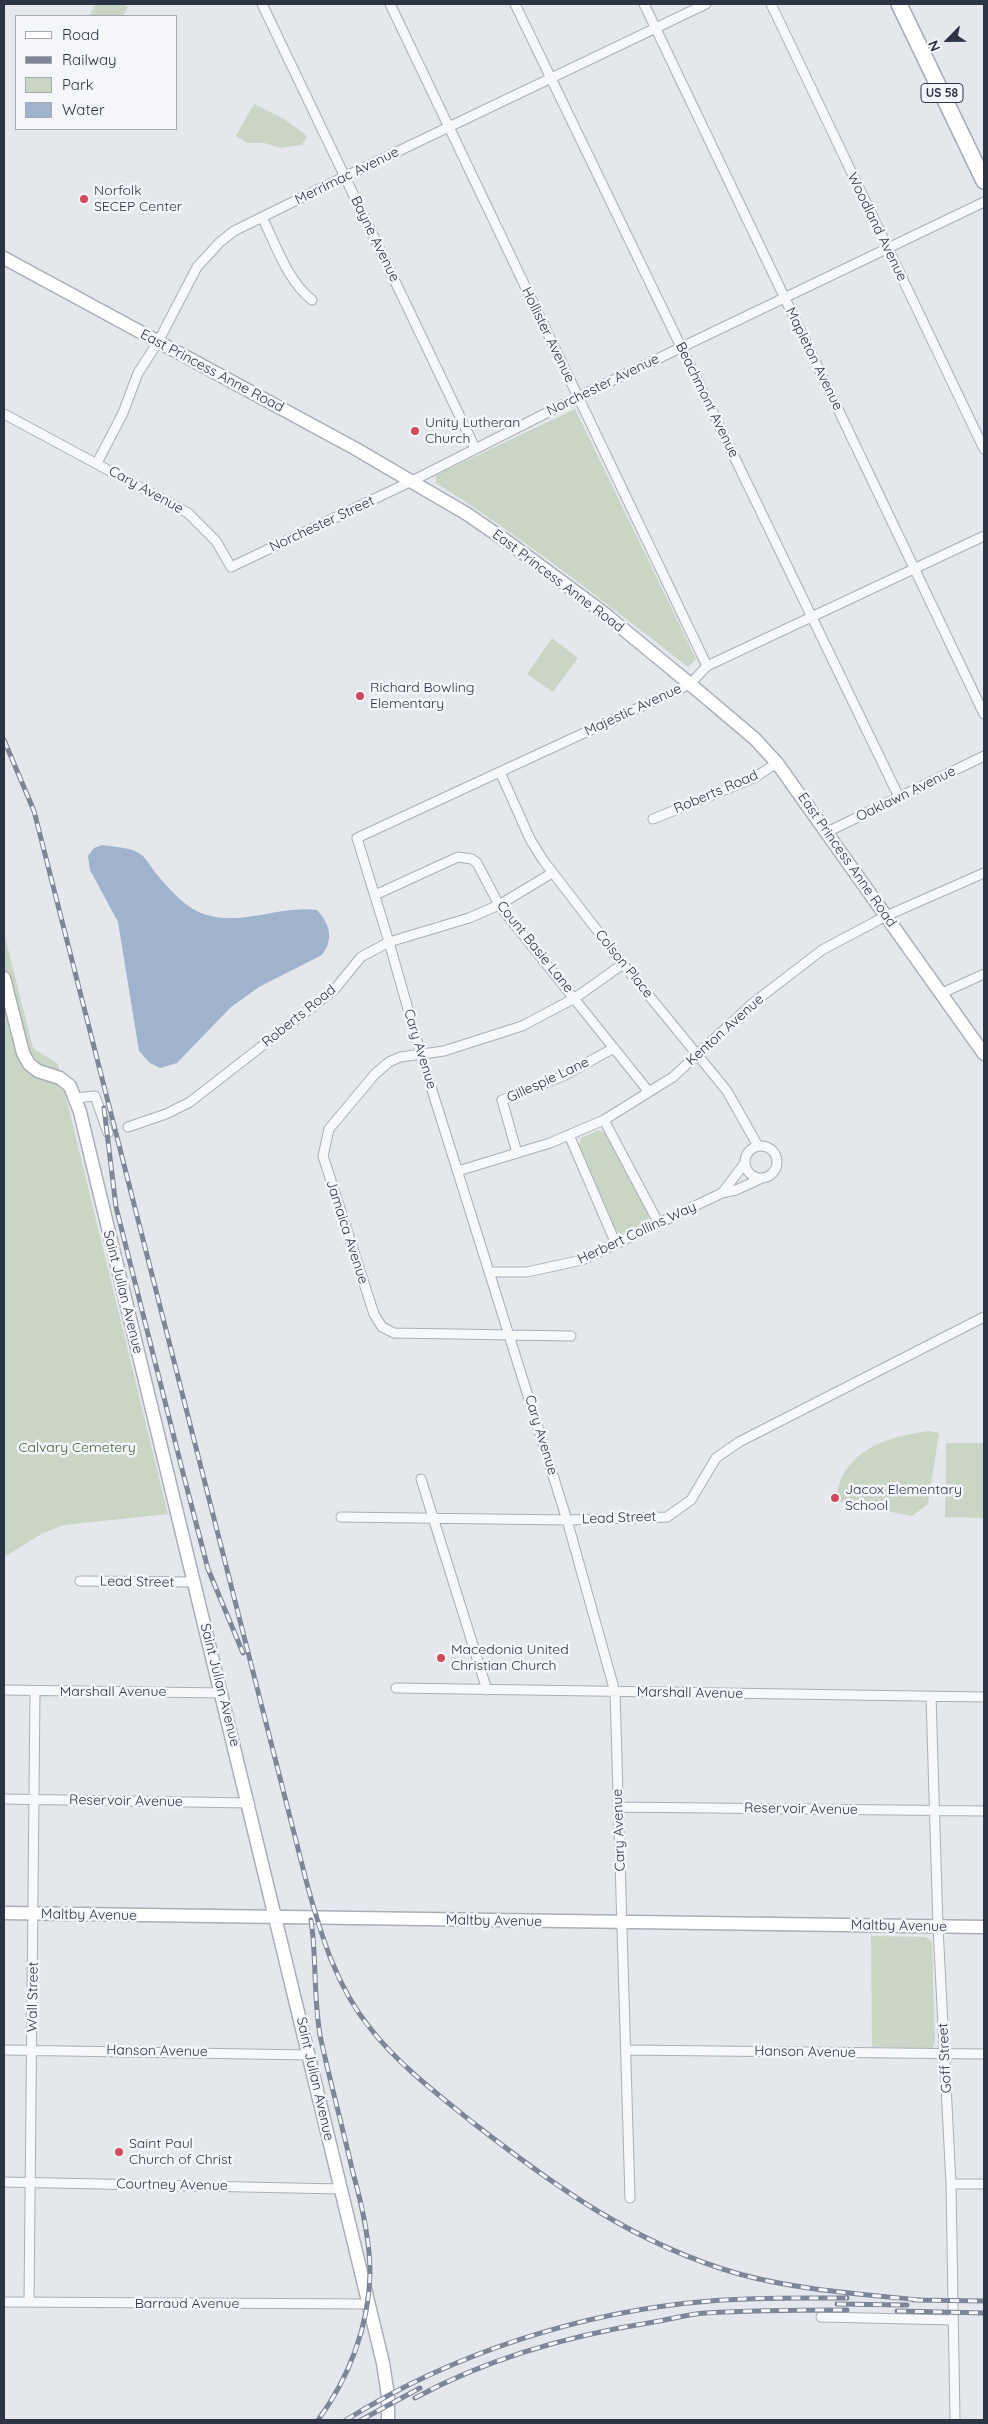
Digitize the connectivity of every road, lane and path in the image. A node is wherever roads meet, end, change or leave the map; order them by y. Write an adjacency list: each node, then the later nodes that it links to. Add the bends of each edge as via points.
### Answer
1 (262, 4): 11 (street, Bayne Avenue)
2 (390, 4): 10 (street, Hollister Avenue)
3 (515, 4): 9 (street, Beachmont Avenue)
4 (644, 4): 8 (street, Mapleton Avenue)
5 (706, 4): 8 (street, Merrimac Avenue)
6 (771, 4): 15 (street, Woodland Avenue)
7 (899, 4): 12 (main road, US 58)
8 (656, 28): 9 (street, Merrimac Avenue); 17 (street, Mapleton Avenue)
9 (550, 77): 10 (street, Merrimac Avenue); 20 (street, Beachmont Avenue)
10 (449, 127): 11 (street, Merrimac Avenue); 21 (street, Hollister Avenue)
11 (345, 176): 14 (street, Merrimac Avenue); 23 (street, Bayne Avenue)
12 (984, 181)
13 (984, 202): 15 (street, Norchester Avenue)
14 (262, 217): 18 (street, via 294,281); 19 (street, Merrimac Avenue, via 234,231 197,267)
15 (888, 248): 17 (street, Norchester Avenue); 24 (street, Woodland Avenue)
16 (4, 258): 19 (street, East Princess Anne Road)
17 (785, 298): 20 (street, Norchester Avenue); 29 (street, Mapleton Avenue)
18 (312, 300)
19 (158, 342): 25 (street, Merrimac Avenue, via 138,373 123,413); 26 (street, East Princess Anne Road)
20 (682, 348): 21 (street, Norchester Avenue); 30 (street, Beachmont Avenue)
21 (578, 397): 23 (street, Norchester Avenue); 31 (street, Hollister Avenue)
22 (4, 414): 25 (street, Cary Avenue)
23 (475, 448): 26 (street, Norchester Avenue)
24 (984, 450)
25 (97, 463): 28 (street, Cary Avenue, via 188,513 216,541)
26 (412, 481): 28 (street, Norchester Street); 32 (street, East Princess Anne Road, via 474,519 554,576)
27 (984, 536): 29 (street, Majestic Avenue)
28 (231, 567)
29 (915, 569): 30 (street, Majestic Avenue); 33 (street, Mapleton Avenue)
30 (812, 618): 31 (street, Majestic Avenue); 37 (street, Beachmont Avenue)
31 (707, 666): 32 (street, Majestic Avenue)
32 (690, 684): 35 (street, East Princess Anne Road); 36 (street, Majestic Avenue)
33 (984, 714)
34 (984, 756): 37 (street, Oaklawn Avenue)
35 (777, 763): 38 (street, Roberts Road, via 754,778); 39 (street, East Princess Anne Road)
36 (500, 772): 40 (street, Majestic Avenue); 41 (street, Colson Place, via 530,839)
37 (899, 797): 39 (street, Oaklawn Avenue)
38 (653, 819)
39 (827, 832): 45 (street, East Princess Anne Road)
40 (356, 838): 43 (street, Cary Avenue)
41 (552, 873): 44 (street, Roberts Road); 47 (street, Colson Place)
42 (984, 873): 45 (street, Kenton Avenue)
43 (375, 895): 44 (street, Count Basie Lane, via 458,857 465,857 477,863); 46 (street, Cary Avenue)
44 (499, 905): 46 (street, Roberts Road, via 469,918); 51 (street, Count Basie Lane)
45 (886, 916): 50 (street, East Princess Anne Road); 55 (street, Kenton Avenue, via 822,950 784,978)
46 (389, 942): 54 (street, Cary Avenue); 59 (street, Roberts Road, via 361,957 334,990 190,1102)
47 (623, 964): 51 (street, Jamaica Avenue); 55 (street, Colson Place)
48 (984, 974): 50 (street)
49 (4, 978): 57 (street, Saint Julian Avenue, via 26,1059 38,1071 65,1081)
50 (940, 994): 53 (street, East Princess Anne Road)
51 (575, 998): 52 (street, Count Basie Lane); 54 (street, Jamaica Avenue, via 522,1026 452,1049)
52 (614, 1048): 56 (street, Count Basie Lane); 63 (street, Gillespie Lane, via 563,1076 502,1100)
53 (984, 1054)
54 (421, 1055): 65 (street, Cary Avenue); 72 (street, Jamaica Avenue, via 389,1062 329,1129 323,1156 330,1182 374,1314 382,1327 394,1333)
55 (698, 1055): 56 (street, Kenton Avenue); 62 (street, Herbert Collins Way, via 730,1096)
56 (649, 1092): 58 (street, Kenton Avenue)
57 (76, 1098): 60 (street, via 95,1096); 79 (street, Saint Julian Avenue)
58 (604, 1120): 61 (street, Kenton Avenue); 68 (street)
59 (128, 1127)
60 (108, 1134)
61 (569, 1135): 63 (street, Kenton Avenue); 69 (street)
62 (758, 1146): 64 (street, Herbert Collins Way, via 747,1154); 66 (street, Herbert Collins Way, via 772,1149 778,1162 773,1174)
63 (517, 1153): 65 (street, Kenton Avenue)
64 (745, 1163): 66 (street, via 748,1172); 67 (street, Herbert Collins Way)
65 (458, 1170): 70 (street, Cary Avenue)
66 (760, 1179): 67 (street, Herbert Collins Way)
67 (722, 1193): 68 (street, Herbert Collins Way)
68 (659, 1224): 69 (street, Herbert Collins Way)
69 (616, 1244): 70 (street, Herbert Collins Way, via 582,1260 526,1272)
70 (490, 1272): 72 (street, Cary Avenue)
71 (984, 1317): 77 (street, Lead Street, via 739,1442 716,1458 691,1500 667,1517)
72 (509, 1335): 73 (street, Jamaica Avenue); 77 (street, Cary Avenue)
73 (571, 1336)
74 (421, 1478): 76 (street)
75 (341, 1517): 76 (street, Lead Street)
76 (433, 1517): 77 (street, Lead Street); 82 (street)
77 (567, 1520): 84 (street, Cary Avenue)
78 (80, 1581): 79 (street, Lead Street)
79 (195, 1582): 85 (street, Saint Julian Avenue)
80 (396, 1688): 82 (street, Marshall Avenue)
81 (4, 1690): 83 (street, Marshall Avenue)
82 (487, 1690): 84 (street, Marshall Avenue)
83 (35, 1691): 85 (street, Marshall Avenue); 89 (street, Wall Street)
84 (615, 1692): 86 (street, Marshall Avenue); 91 (street, Cary Avenue)
85 (222, 1693): 90 (street, Saint Julian Avenue)
86 (931, 1696): 87 (street, Marshall Avenue); 92 (street, Goff Street)
87 (984, 1697)
88 (4, 1799): 89 (street, Reservoir Avenue)
89 (35, 1799): 90 (street, Reservoir Avenue); 95 (street, Wall Street)
90 (249, 1803): 96 (street, Saint Julian Avenue)
91 (618, 1808): 92 (street, Reservoir Avenue); 97 (street, Cary Avenue)
92 (934, 1810): 93 (street, Reservoir Avenue); 98 (street, Goff Street)
93 (984, 1812)
94 (4, 1913): 95 (street, Maltby Avenue)
95 (34, 1914): 96 (street, Maltby Avenue); 101 (street, Wall Street)
96 (277, 1918): 97 (street, Maltby Avenue); 105 (street, Saint Julian Avenue)
97 (622, 1923): 98 (street, Maltby Avenue); 102 (street, Cary Avenue)
98 (938, 1927): 99 (street, Maltby Avenue); 103 (street, Goff Street)
99 (984, 1927)
100 (4, 2050): 101 (street, Hanson Avenue)
101 (32, 2050): 105 (street, Hanson Avenue); 107 (street, Wall Street)
102 (626, 2050): 103 (street, Hanson Avenue); 111 (street, Cary Avenue)
103 (944, 2053): 104 (street, Hanson Avenue); 108 (street, Goff Street)
104 (984, 2054)
105 (310, 2055): 110 (street, Saint Julian Avenue)
106 (4, 2182): 107 (street, Courtney Avenue)
107 (30, 2182): 110 (street, Courtney Avenue); 113 (street, Wall Street)
108 (951, 2184): 109 (street); 116 (street, Goff Street)
109 (984, 2184)
110 (341, 2189): 114 (street, Saint Julian Avenue)
111 (630, 2198)
112 (4, 2302): 113 (street, Barraud Avenue)
113 (29, 2302): 114 (street, Barraud Avenue)
114 (370, 2304): 117 (street, Saint Julian Avenue, via 386,2374)
115 (821, 2317): 116 (street)
116 (953, 2320): 118 (street, Goff Street)
117 (388, 2420)
118 (955, 2420)

